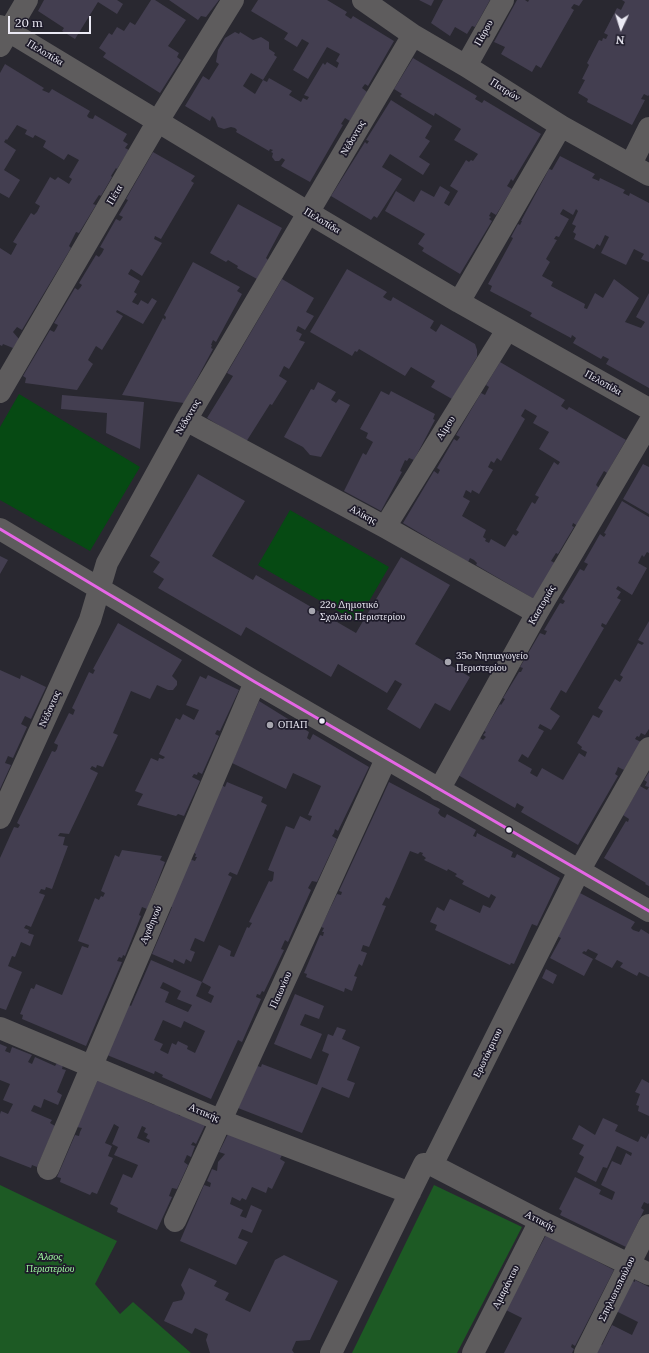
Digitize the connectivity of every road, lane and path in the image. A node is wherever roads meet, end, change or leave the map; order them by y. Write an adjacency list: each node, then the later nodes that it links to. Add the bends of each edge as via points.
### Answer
1 (27, 0): 5 (street)
2 (233, 0): 8 (street, Πέτα)
3 (363, 0): 6 (street, Πατρών)
4 (503, 0): 7 (street, Πάρου)
5 (3, 34): 8 (street, Πελοπίδα)
6 (413, 34): 7 (street, Πατρών); 12 (street, Νέδοντος)
7 (466, 66): 9 (street, Πατρών)
8 (158, 120): 12 (street, Πελοπίδα); 15 (street, Πέτα)
9 (561, 126): 11 (street, Πατρών); 13 (street)
10 (649, 128): 11 (street)
11 (640, 170)
12 (309, 213): 13 (street, Πελοπίδα); 17 (street, Νέδοντος)
13 (459, 302): 14 (street, Πελοπίδα)
14 (507, 330): 16 (street, Πελοπίδα); 19 (street, Αίμου)
15 (0, 392)
16 (649, 409)
17 (186, 420): 19 (street, Αλίκης); 21 (street, Νέδοντος, via 107,563)
18 (649, 423): 22 (street, Καστοριάς)
19 (385, 527): 22 (street, Αλίκης)
20 (0, 529): 21 (street)
21 (100, 589): 23 (street); 27 (street, Νέδοντος, via 90,620)
22 (538, 613): 26 (street, Καστοριάς)
23 (255, 682): 25 (street); 31 (street, Αγαθηνού)
24 (649, 748): 28 (street, Ερωτόκριτου)
25 (386, 759): 26 (street); 32 (street, Παιωνίου)
26 (439, 790): 28 (street)
27 (0, 818)
28 (579, 871): 29 (street); 33 (street, Ερωτόκριτου)
29 (649, 911)
30 (0, 1028): 31 (street, Αττικής)
31 (91, 1066): 32 (street, Αττικής); 34 (street, Αγαθηνού)
32 (222, 1121): 35 (street, Αττικής); 36 (street, Παιωνίου)
33 (432, 1165): 35 (street, Ερωτόκριτου, via 424,1164); 37 (street, Αττικής)
34 (48, 1169)
35 (410, 1193): 41 (street, Ερωτόκριτου)
36 (175, 1221)
37 (540, 1221): 39 (street, Αττικής); 42 (street, Αμαράντου)
38 (649, 1225): 39 (street, Σπηλιωτοπούλου)
39 (629, 1264): 40 (street, Αττικής); 43 (street, Σπηλιωτοπούλου)
40 (649, 1274)
41 (331, 1353)
42 (473, 1353)
43 (585, 1353)

